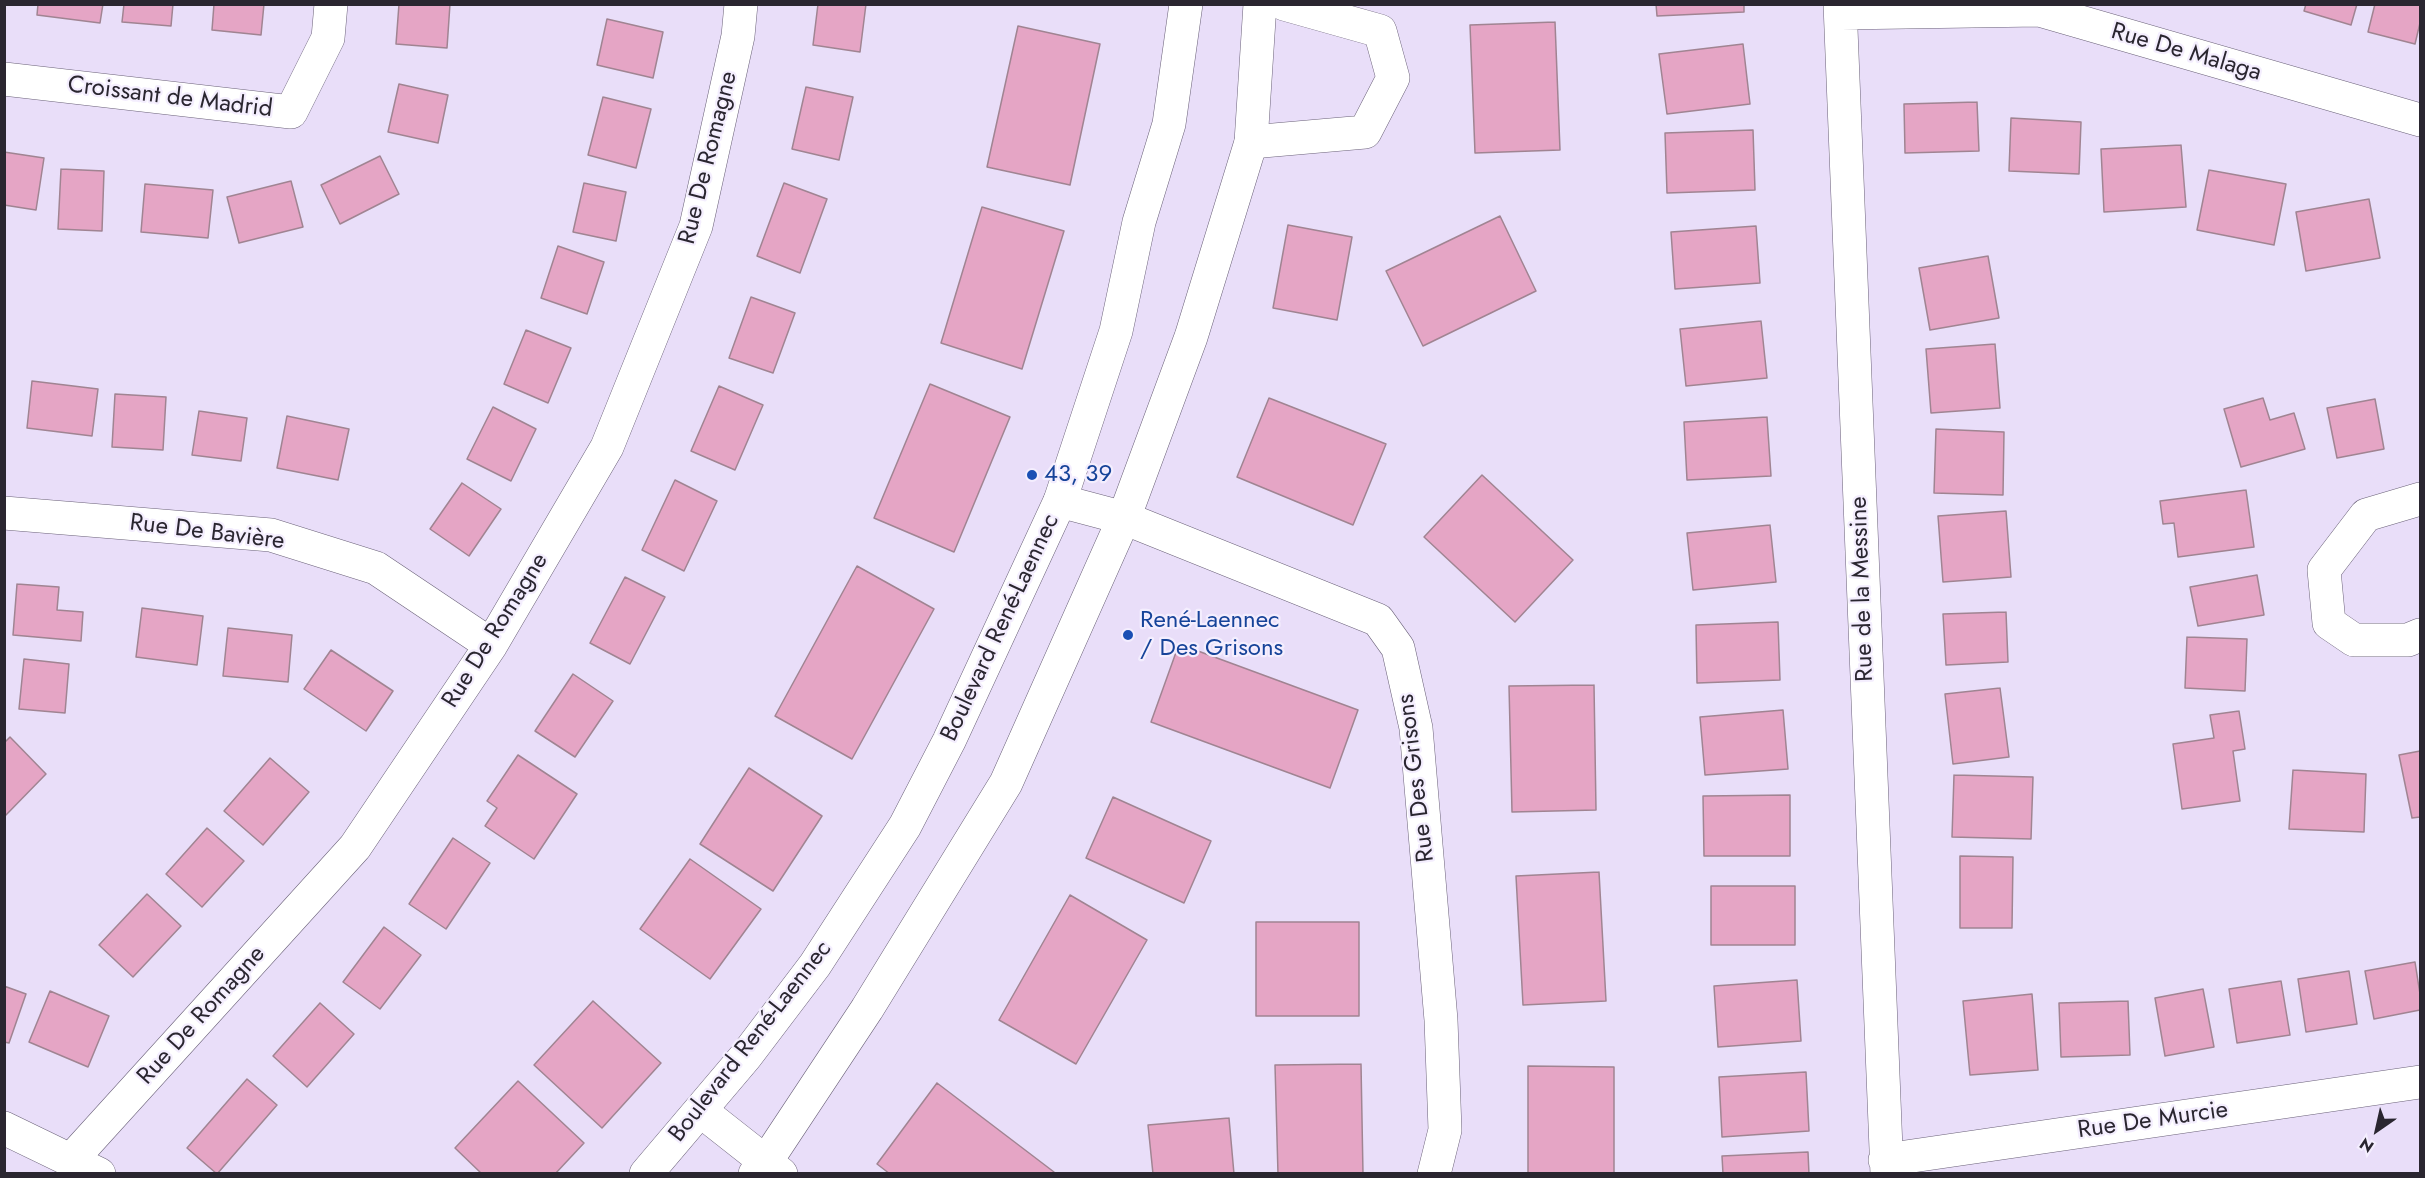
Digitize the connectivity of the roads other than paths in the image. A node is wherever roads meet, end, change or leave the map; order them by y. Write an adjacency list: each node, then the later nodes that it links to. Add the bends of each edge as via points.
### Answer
1 (331, 4): 7 (street, Croissant de Madrid, via 328,38 291,112)
2 (741, 4): 15 (street, Rue De Romagne, via 738,36 696,226 607,447)
3 (1186, 4): 11 (street, Boulevard René-Laennec, via 1168,124 1139,222 1116,331)
4 (1260, 4): 9 (street)
5 (1284, 4): 9 (street, via 1380,31 1393,78 1365,132)
6 (1840, 9): 8 (street, Rue De Malaga, via 2039,10); 20 (street, Rue de la Messine)
7 (4, 79)
8 (2421, 120)
9 (1251, 142): 13 (street, via 1191,337)
10 (2421, 500): 14 (street, via 2366,515 2324,570 2329,623 2354,640 2408,640)
11 (1060, 501): 13 (street, Rue Des Grisons); 17 (street, Boulevard René-Laennec, via 950,741 905,826 815,965)
12 (4, 513): 15 (street, Rue De Bavière, via 271,535 376,568)
13 (1124, 518): 21 (street, via 1006,783); 23 (street, Rue Des Grisons, via 1378,620 1398,648 1416,728 1441,1020 1445,1130)
14 (2421, 635)
15 (491, 645): 19 (street, Rue De Romagne, via 355,847)
16 (2421, 1082): 20 (street, Rue De Murcie)
17 (700, 1111): 21 (street); 22 (street, Boulevard René-Laennec)
18 (4, 1128): 19 (street)
19 (85, 1166)
20 (1886, 1167)
21 (768, 1169)
22 (646, 1173)
23 (1434, 1173)

